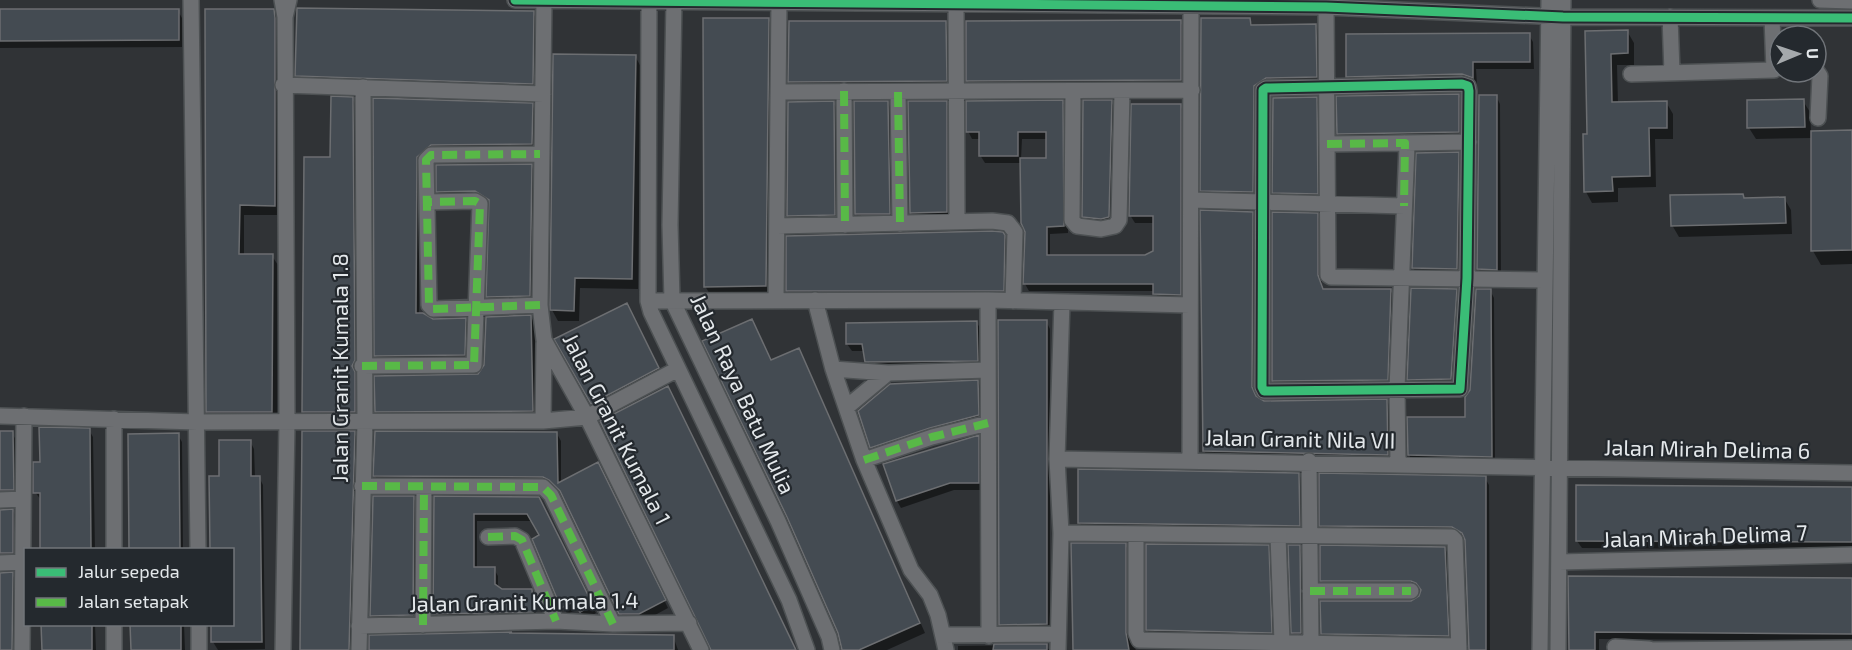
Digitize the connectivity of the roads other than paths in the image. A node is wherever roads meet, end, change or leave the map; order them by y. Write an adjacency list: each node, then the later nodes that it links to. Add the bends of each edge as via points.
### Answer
1 (191, 0): 76 (street)
2 (282, 0): 16 (street)
3 (290, 0): 16 (street)
4 (515, 0): 5 (street)
5 (544, 0): 8 (street); 35 (street, Jalan Granit Kumala 1)
6 (1563, 0): 15 (street)
7 (1820, 0): 10 (street)
8 (649, 1): 9 (street); 57 (street)
9 (674, 1): 11 (street); 54 (street, Jalan Raya Batu Mulia)
10 (1852, 1)
11 (779, 2): 12 (street); 31 (street)
12 (956, 3): 13 (street); 34 (street)
13 (1190, 4): 14 (street); 28 (street)
14 (1326, 7): 15 (street); 27 (street)
15 (1554, 11): 17 (street); 52 (street); 86 (street)
16 (285, 17): 25 (street)
17 (1670, 17): 18 (street); 22 (street)
18 (1772, 18): 19 (street); 20 (street)
19 (1852, 18)
20 (1773, 24)
21 (1768, 70): 22 (street)
22 (1672, 72): 23 (street)
23 (1631, 74)
24 (1820, 84): 36 (street)
25 (283, 85): 26 (street); 77 (street)
26 (363, 87): 35 (street); 64 (street, Jalan Granit Kumala 1.8)
27 (1328, 88): 37 (street, via 1464,84 1469,91); 39 (street); 44 (street, via 1266,88 1262,92)
28 (1192, 90): 33 (street); 41 (street)
29 (844, 91): 31 (street); 32 (street); 48 (street)
30 (1072, 91): 33 (street); 33 (street, via 1072,220 1077,225 1101,229 1115,226 1119,220); 34 (street)
31 (779, 92): 49 (street)
32 (898, 92): 34 (street); 47 (street)
33 (1122, 92)
34 (956, 93): 46 (street)
35 (543, 94): 40 (street, Jalan Granit Kumala 1)
36 (1818, 118)
37 (1468, 142): 38 (street); 50 (street)
38 (1405, 143): 39 (street); 45 (street)
39 (1327, 144): 43 (street)
40 (540, 154): 42 (street, via 428,156); 60 (street, Jalan Granit Kumala 1)
41 (1191, 200): 44 (street); 61 (street)
42 (427, 202): 62 (street, via 429,305 433,309); 62 (street, via 480,204)
43 (1328, 203): 44 (street); 45 (street); 51 (street, via 1329,276)
44 (1264, 204): 69 (street, via 1262,389)
45 (1404, 206): 51 (street)
46 (957, 221): 47 (street); 58 (street, via 1000,221 1011,226 1015,232)
47 (900, 224): 48 (street)
48 (845, 225): 49 (street)
49 (777, 226): 53 (street)
50 (1467, 278): 51 (street); 52 (street); 69 (street, via 1461,387)
51 (1401, 279): 69 (street)
52 (1544, 280): 85 (street)
53 (776, 299): 54 (street); 55 (street)
54 (672, 300): 57 (street); 128 (street, Jalan Raya Batu Mulia, via 778,522)
55 (815, 300): 56 (street); 66 (street)
56 (988, 300): 58 (street); 67 (street)
57 (648, 301): 65 (street)
58 (1013, 301): 59 (street)
59 (1062, 302): 61 (street); 80 (street)
60 (540, 305): 62 (street); 63 (street, Jalan Granit Kumala 1)
61 (1190, 305): 82 (street)
62 (477, 307): 64 (street, via 473,366)
63 (544, 340): 73 (street, Jalan Granit Kumala 1); 75 (street)
64 (363, 366): 78 (street, Jalan Granit Kumala 1.8)
65 (678, 369): 73 (street); 127 (street, via 789,600)
66 (833, 369): 68 (street); 70 (street)
67 (988, 370): 68 (street); 79 (street)
68 (888, 373): 70 (street)
69 (1397, 389): 84 (street)
70 (847, 407): 81 (street)
71 (0, 416): 72 (street)
72 (24, 416): 74 (street); 90 (street)
73 (587, 417): 75 (street); 106 (street, Jalan Granit Kumala 1)
74 (114, 419): 76 (street); 97 (street)
75 (543, 421): 78 (street)
76 (197, 422): 77 (street); 98 (street)
77 (286, 422): 78 (street); 124 (street)
78 (365, 422): 88 (street, Jalan Granit Kumala 1.8)
79 (988, 423): 81 (street); 113 (street)
80 (1057, 459): 82 (street, Jalan Granit Nila VII); 92 (street)
81 (864, 460): 114 (street, via 911,570 930,595)
82 (1190, 460): 83 (street, Jalan Granit Nila VII)
83 (1309, 461): 84 (street, Jalan Granit Nila VII); 96 (street)
84 (1398, 463): 85 (street, Jalan Granit Nila VII)
85 (1543, 468): 86 (street, Jalan Granit Nila VII); 130 (street)
86 (1561, 470): 87 (street, Jalan Mirah Delima 6); 101 (street)
87 (1852, 473)
88 (362, 486): 89 (street); 111 (street, Jalan Granit Kumala 1.8)
89 (424, 487): 107 (street, via 547,489); 108 (street)
90 (23, 499): 91 (street); 100 (street)
91 (0, 500)
92 (1061, 533): 93 (street); 112 (street)
93 (1136, 535): 94 (street); 116 (street, via 1139,640)
94 (1278, 536): 96 (street); 116 (street)
95 (488, 537): 105 (street, via 515,536 522,540)
96 (1310, 537): 103 (street); 118 (street, via 1455,538)
97 (114, 548)
98 (198, 548)
99 (1852, 555): 101 (street, Jalan Mirah Delima 7)
100 (23, 562): 102 (street); 121 (street)
101 (1559, 562): 131 (street)
102 (0, 563)
103 (1310, 591): 104 (street); 115 (street)
104 (1411, 591)
105 (556, 621): 107 (street, Jalan Granit Kumala 1.4); 108 (street, Jalan Granit Kumala 1.4)
106 (689, 623): 107 (street, Jalan Granit Kumala 1.4); 126 (street, Jalan Granit Kumala 1)
107 (613, 624)
108 (423, 625): 111 (street, Jalan Granit Kumala 1.4)
109 (114, 626): 122 (street)
110 (199, 626): 123 (street)
111 (359, 627): 125 (street, Jalan Granit Kumala 1.8)
112 (1058, 634): 113 (street); 129 (street)
113 (989, 636): 114 (street)
114 (945, 643)
115 (1311, 643): 116 (street); 118 (street)
116 (1275, 645)
117 (1615, 647): 120 (street)
118 (1459, 648)
119 (1852, 648): 120 (street)
120 (1649, 649)
121 (22, 650)
122 (114, 650)
123 (200, 650)
124 (283, 650)
125 (359, 650)
126 (701, 650)
127 (807, 650)
128 (832, 650)
129 (1058, 650)
130 (1540, 650)
131 (1558, 650)

